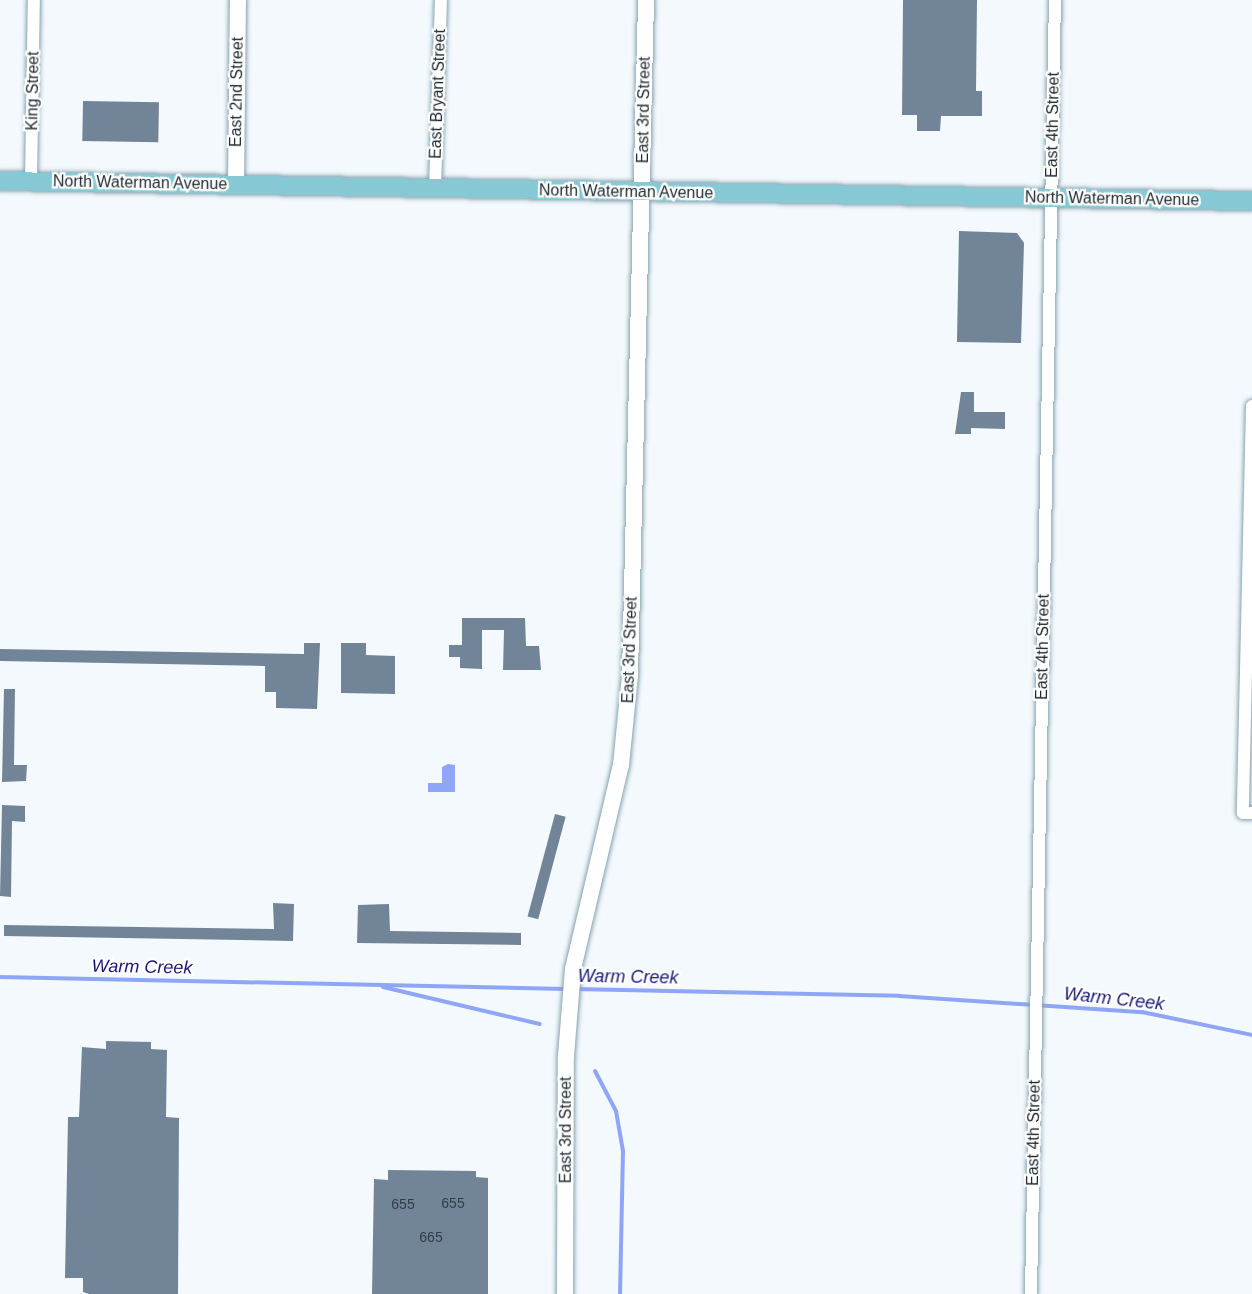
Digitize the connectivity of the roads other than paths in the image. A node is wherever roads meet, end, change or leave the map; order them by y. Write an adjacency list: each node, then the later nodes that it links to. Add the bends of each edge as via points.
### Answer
1 (34, 0): 7 (street, King Street)
2 (238, 0): 8 (main road, East 2nd Street)
3 (441, 0): 9 (street, East Bryant Street)
4 (646, 0): 10 (main road, East 3rd Street)
5 (1055, 0): 11 (street, East 4th Street)
6 (0, 181): 7 (main road, North Waterman Avenue)
7 (31, 181): 8 (main road, North Waterman Avenue)
8 (236, 185): 9 (main road, North Waterman Avenue)
9 (435, 189): 10 (main road, North Waterman Avenue)
10 (643, 193): 11 (main road, North Waterman Avenue); 15 (main road, East 3rd Street, via 627,721 573,969)
11 (1052, 198): 12 (main road, North Waterman Avenue); 16 (street, East 4th Street)
12 (1252, 201)
13 (1252, 406): 14 (street)
14 (1248, 813)
15 (565, 1294)
16 (1031, 1294)

